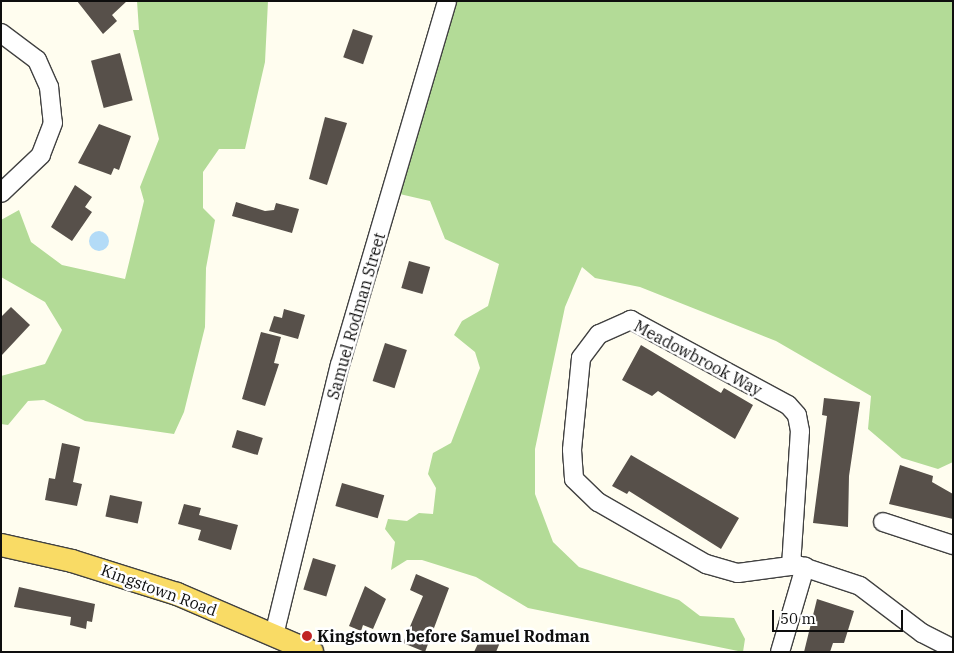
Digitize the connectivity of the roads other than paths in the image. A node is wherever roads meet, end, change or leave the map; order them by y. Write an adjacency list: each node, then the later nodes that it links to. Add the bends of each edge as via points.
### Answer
1 (444, 3): 8 (street, Samuel Rodman Street, via 340,365)
2 (1, 33): 3 (street, via 37,60 49,86 53,123 42,155)
3 (1, 193)
4 (883, 522): 5 (street)
5 (953, 544)
6 (1, 545): 8 (main road, Kingstown Road, via 109,571)
7 (798, 566): 7 (street, Meadowbrook Way, via 800,431 797,415 788,405 631,320 599,334 581,358 574,414 574,479 598,502 706,564 738,572); 9 (street, Meadowbrook Way, via 860,586 922,633); 11 (street, Meadowbrook Way)
8 (274, 635): 10 (main road, Kingstown Road)
9 (953, 649)
10 (312, 652)
11 (780, 652)

